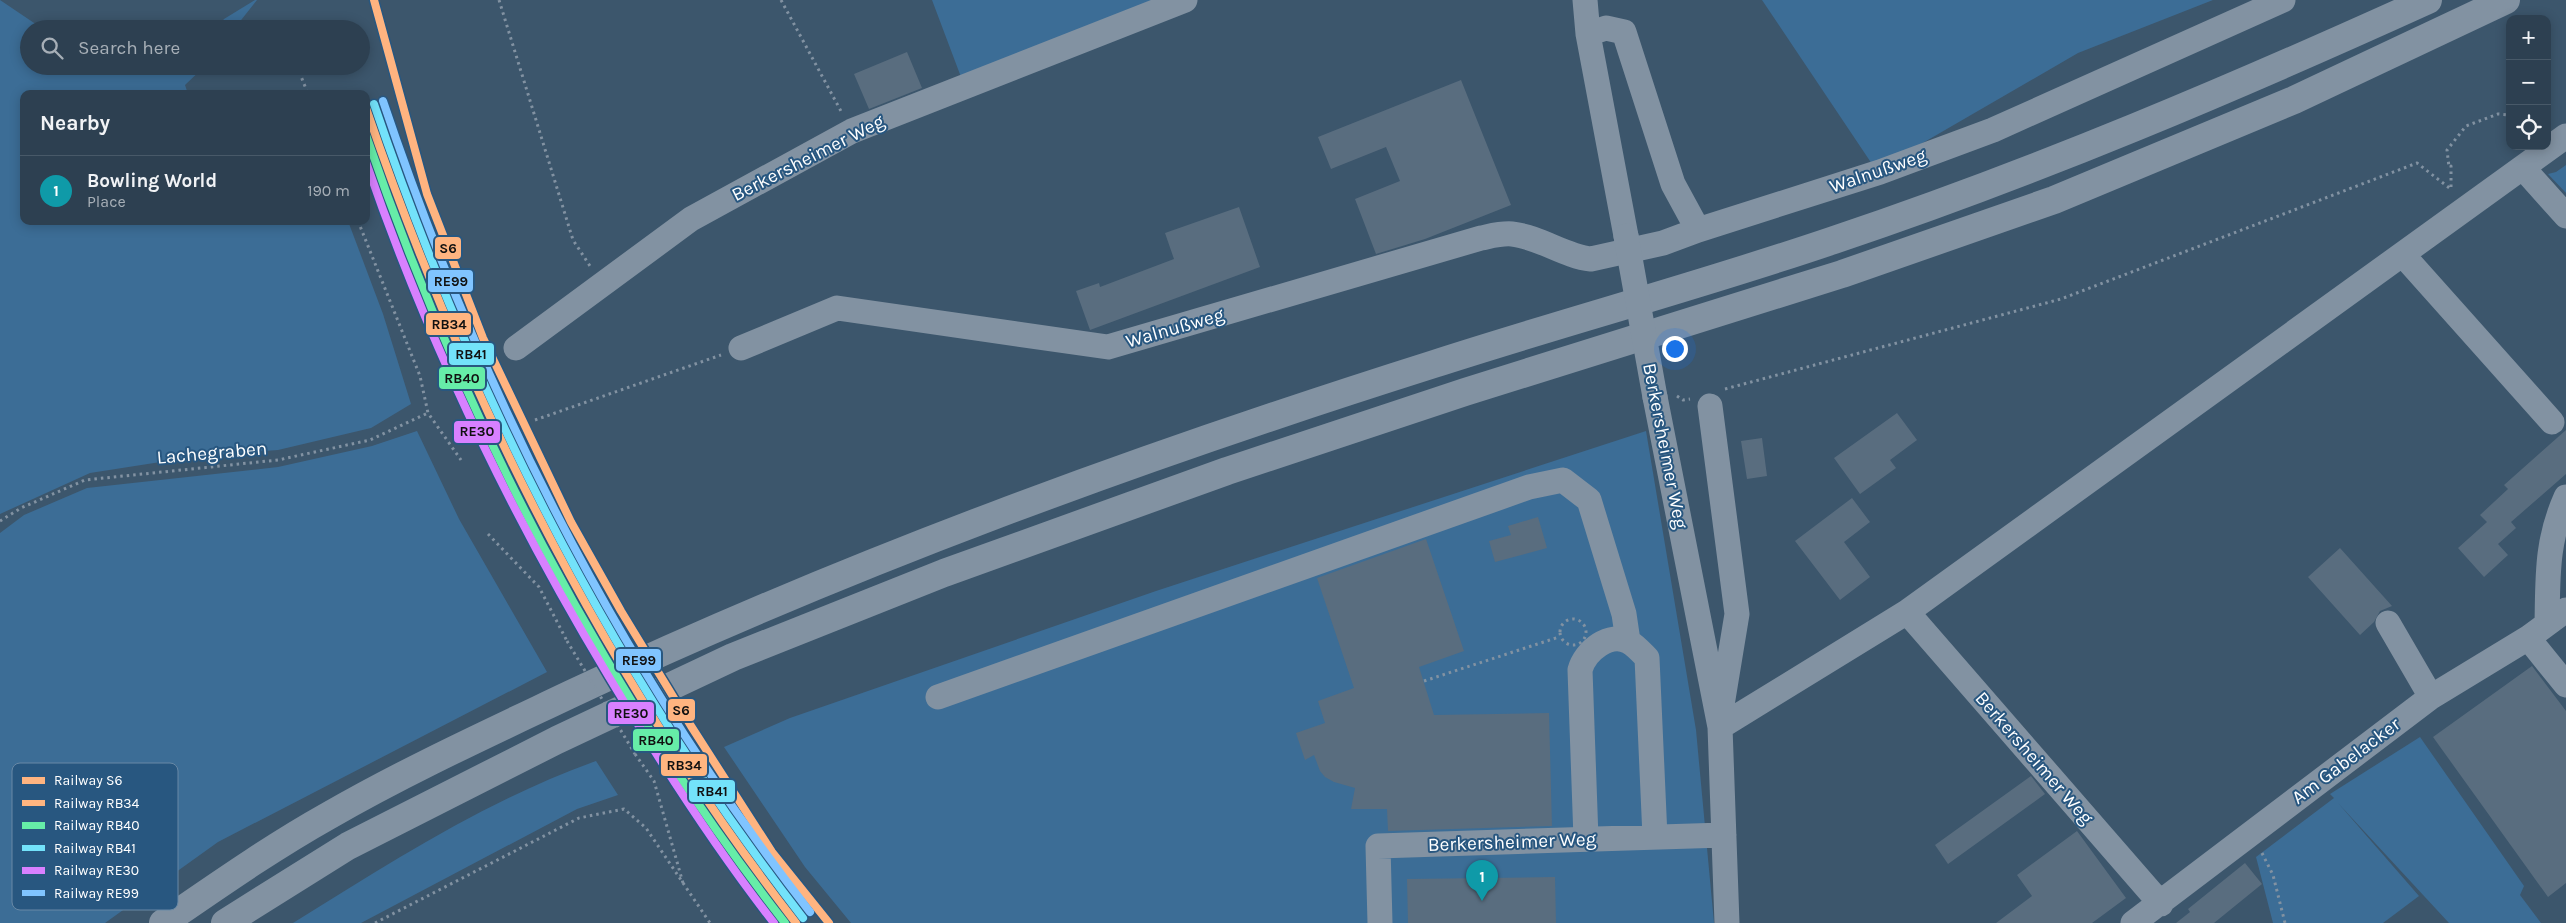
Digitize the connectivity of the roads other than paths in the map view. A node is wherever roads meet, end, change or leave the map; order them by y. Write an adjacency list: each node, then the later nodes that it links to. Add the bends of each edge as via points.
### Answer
1 (1184, 0): 12 (street, Berkersheimer Weg, via 852,131 691,219)
2 (1585, 0): 6 (street, Berkersheimer Weg)
3 (2282, 0): 10 (street, Walnußweg, via 1993,130 1880,172)
4 (2428, 0): 30 (highway, via 2274,70 2058,160 1837,239 1681,290 1324,399 837,577 682,642 426,765 329,816)
5 (2506, 0): 31 (highway, via 2294,100 2054,200 1842,274 1456,394 1218,474 944,573 742,654 557,740 348,846)
6 (1588, 34): 10 (street, via 1606,28 1624,32 1673,184); 24 (street, Berkersheimer Weg, bridge)
7 (2566, 136): 8 (street)
8 (2523, 168): 9 (street); 11 (street)
9 (2566, 216)
10 (1698, 230): 13 (street, Walnußweg, via 1663,243 1606,257 1581,258 1512,234 1481,238 1108,347 837,308)
11 (2403, 255): 15 (street); 17 (street)
12 (516, 348)
13 (741, 348)
14 (1710, 406): 24 (street, via 1736,614)
15 (2552, 422)
16 (2566, 497): 19 (street, via 2555,521 2549,548)
17 (1907, 612): 24 (street); 28 (street, Berkersheimer Weg)
18 (2388, 623): 23 (street)
19 (2547, 624): 21 (street); 23 (street, Am Gabelacker)
20 (1628, 641): 22 (street, via 1624,614 1589,500 1563,480 1520,491); 26 (street, via 1647,658); 27 (street, via 1600,642 1582,662 1580,670)
21 (2566, 685)
22 (938, 697)
23 (2431, 698): 28 (street, Am Gabelacker, via 2249,833)
24 (1720, 727): 25 (street, Berkersheimer Weg)
25 (1724, 835): 26 (street, Berkersheimer Weg); 33 (street, Berkersheimer Weg)
26 (1655, 837): 27 (street, Berkersheimer Weg)
27 (1586, 839): 32 (street, Berkersheimer Weg, via 1378,846)
28 (2161, 904): 29 (street, Am Gabelacker)
29 (2137, 922)
30 (163, 923)
31 (225, 923)
32 (1380, 923)
33 (1727, 923)

